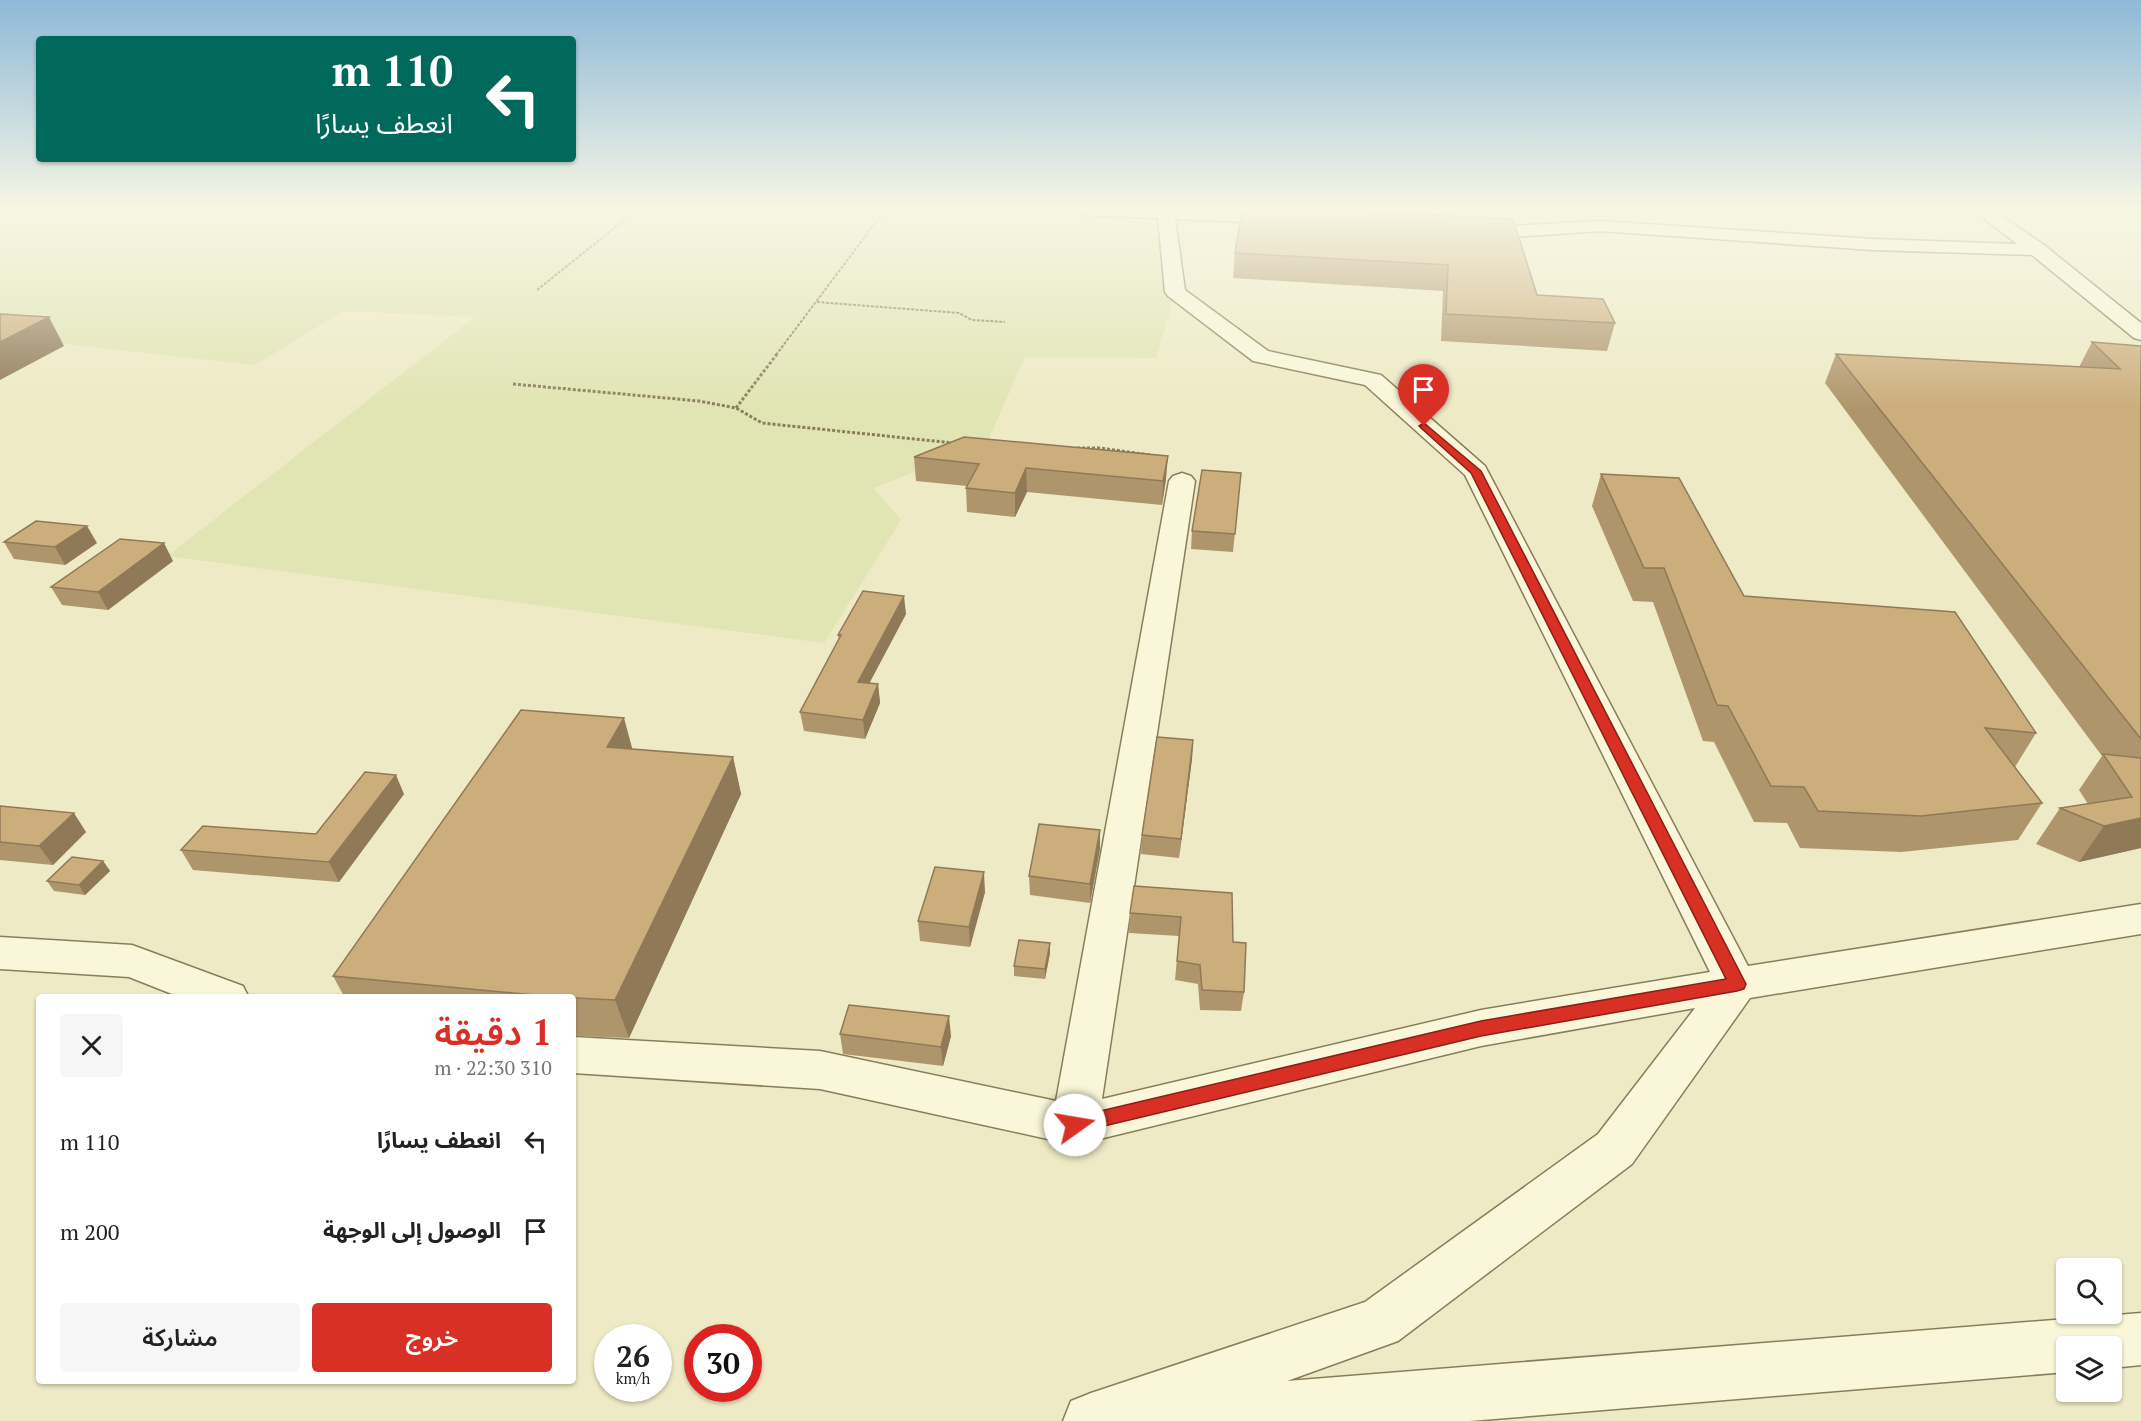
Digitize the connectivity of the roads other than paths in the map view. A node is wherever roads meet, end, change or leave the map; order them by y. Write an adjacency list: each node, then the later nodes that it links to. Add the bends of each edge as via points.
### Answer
1 (1173, 276): 7 (street, via 1175,292 1261,356 1373,380 1476,471)
2 (2070, 276): 3 (street)
3 (2141, 334)
4 (1182, 481): 10 (street)
5 (2141, 919): 7 (street)
6 (0, 953): 8 (street, via 132,961)
7 (1737, 984): 10 (street, via 1481,1029); 12 (street, via 1615,1149 1380,1323)
8 (218, 994)
9 (576, 1055): 10 (street, via 820,1070)
10 (1075, 1125)
11 (2141, 1340): 13 (street)
12 (1091, 1421)
13 (1136, 1421)

